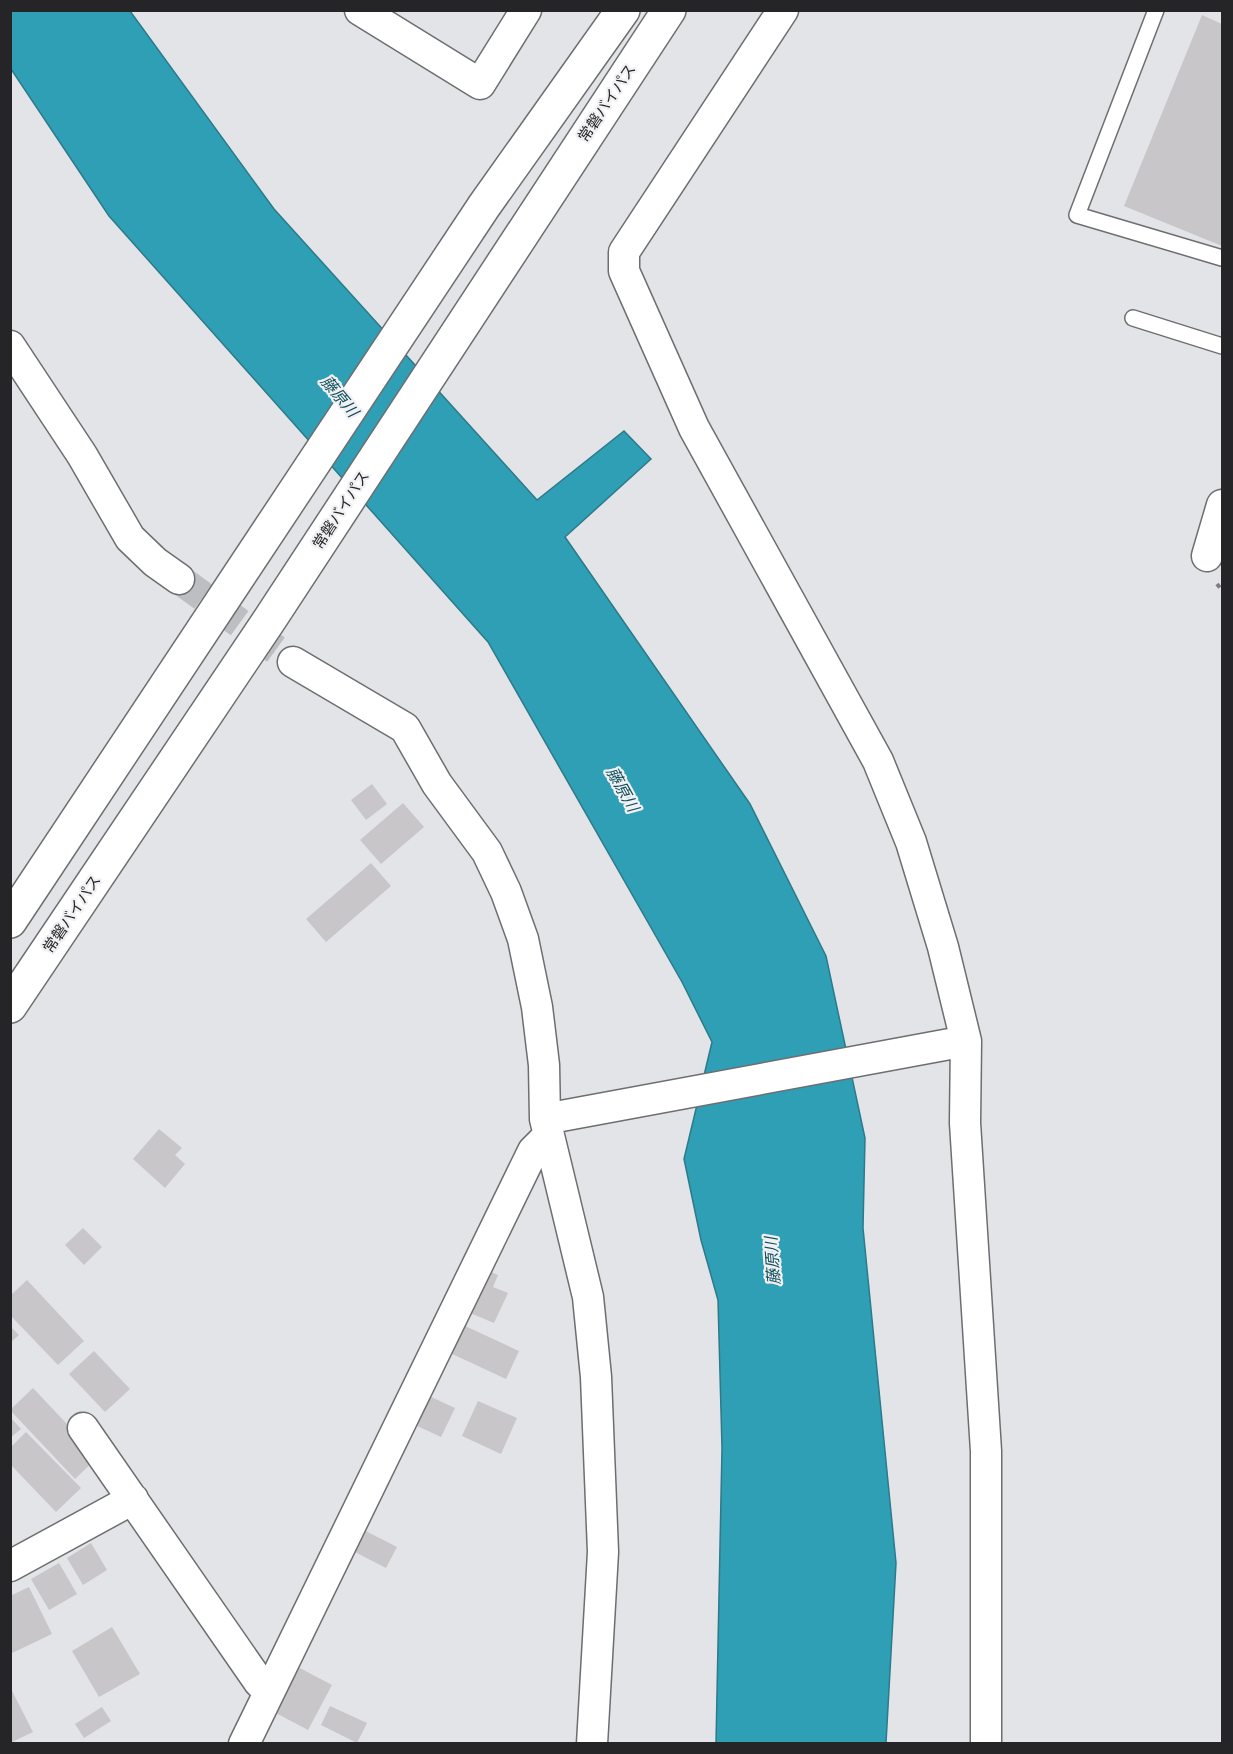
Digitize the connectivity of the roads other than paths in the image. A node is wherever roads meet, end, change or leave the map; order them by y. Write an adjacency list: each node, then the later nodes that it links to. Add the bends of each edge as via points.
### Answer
1 (360, 10): 2 (street, via 480,84)
2 (526, 10)
3 (623, 10): 15 (highway, via 484,206)
4 (669, 10): 16 (highway, 常磐バイパス, via 270,619)
5 (783, 10): 17 (street, via 624,252 624,271 694,428 878,761 911,842)
6 (1156, 10): 7 (lane, via 1077,215)
7 (1222, 258)
8 (1133, 318): 10 (lane)
9 (10, 346): 13 (street, via 130,538)
10 (1222, 346)
11 (1222, 505): 12 (street)
12 (1207, 556)
13 (179, 579)
14 (293, 662): 18 (street, via 405,728 437,784 487,852 523,939 544,1065)
15 (10, 921)
16 (10, 1006)
17 (966, 1041): 18 (street); 25 (street, via 965,1123 986,1451)
18 (547, 1127): 22 (street); 24 (street, via 588,1297 596,1377 603,1552)
19 (83, 1428): 20 (street)
20 (133, 1499): 21 (street); 22 (street)
21 (10, 1566)
22 (269, 1692): 23 (street)
23 (244, 1743)
24 (592, 1743)
25 (986, 1743)

